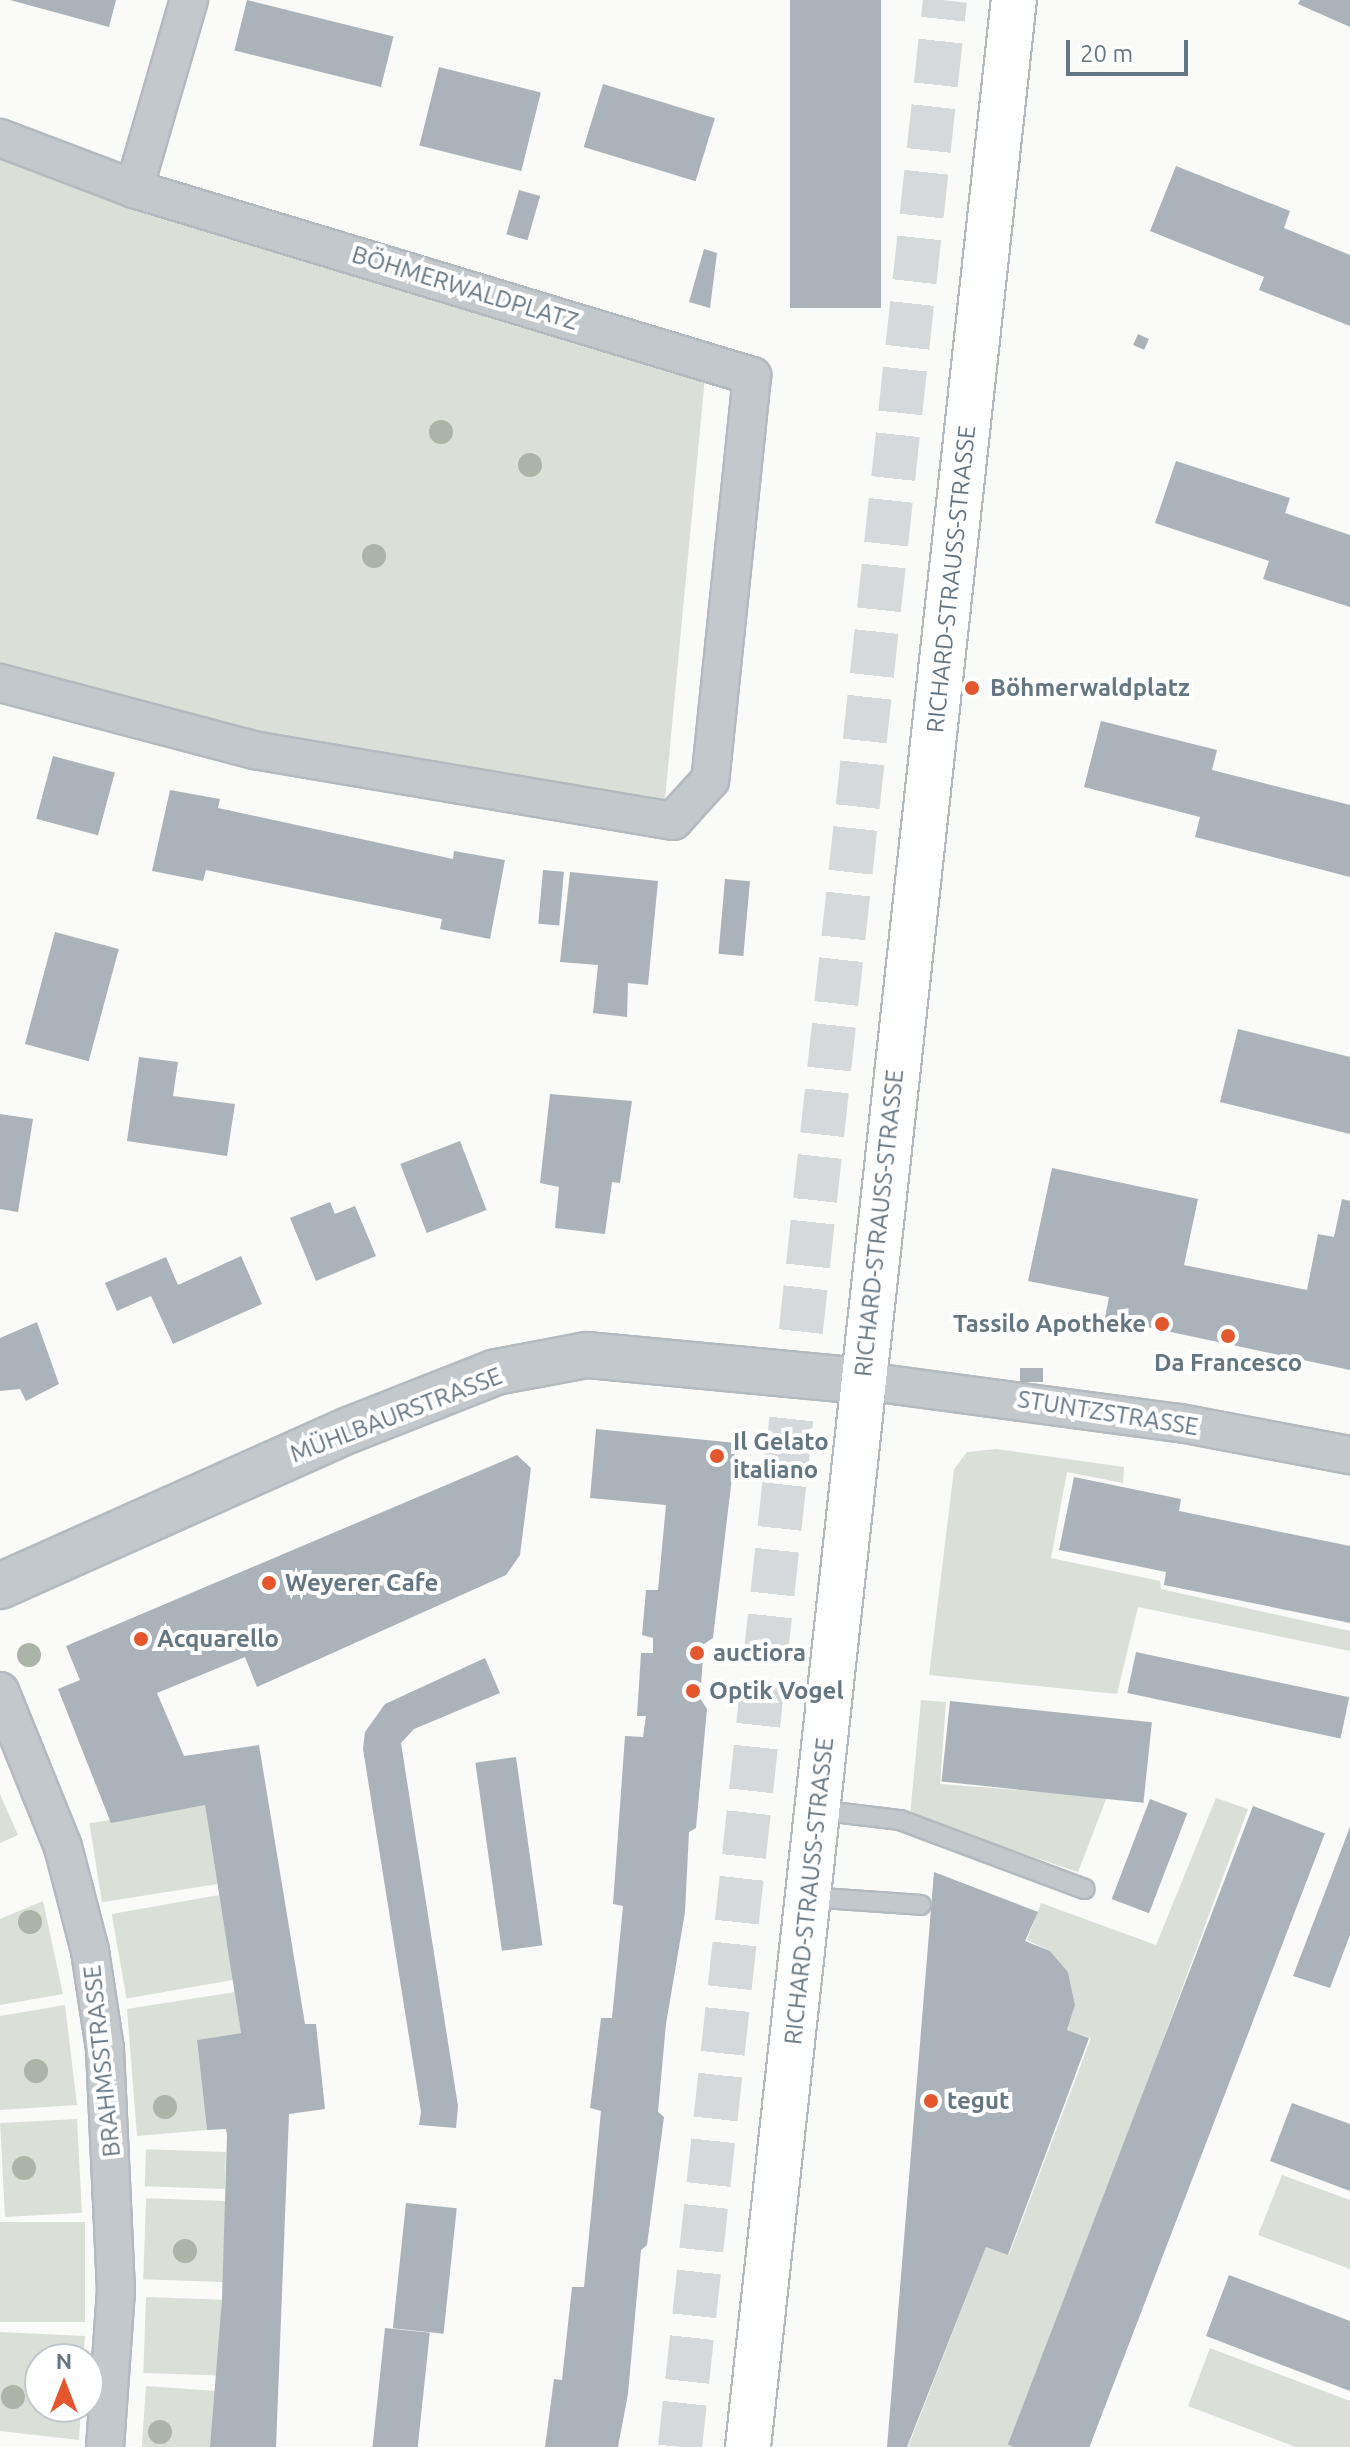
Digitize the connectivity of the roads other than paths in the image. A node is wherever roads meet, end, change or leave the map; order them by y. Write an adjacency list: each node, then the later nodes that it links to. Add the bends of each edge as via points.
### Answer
1 (189, 0): 4 (street)
2 (1014, 0): 6 (main road, RICHARD-STRAUSS-STRASSE)
3 (0, 138): 4 (street, BÖHMERWALDPLATZ)
4 (134, 189): 5 (street, BÖHMERWALDPLATZ, via 752,376 710,780 673,821 254,750)
5 (3, 694)
6 (864, 1381): 7 (street, STUNTZSTRASSE, via 1165,1421); 8 (street, MÜHLBAURSTRASSE, via 587,1355 496,1372 349,1430); 10 (main road, RICHARD-STRAUSS-STRASSE)
7 (1350, 1455)
8 (0, 1586)
9 (0, 1691): 14 (street, BRAHMSSTRASSE, via 63,1847 90,1951 105,2049 116,2290)
10 (817, 1810): 11 (lane, via 900,1820); 12 (main road, RICHARD-STRAUSS-STRASSE)
11 (1085, 1889)
12 (808, 1897): 13 (lane); 15 (main road, RICHARD-STRAUSS-STRASSE)
13 (921, 1905)
14 (105, 2447)
15 (748, 2447)

